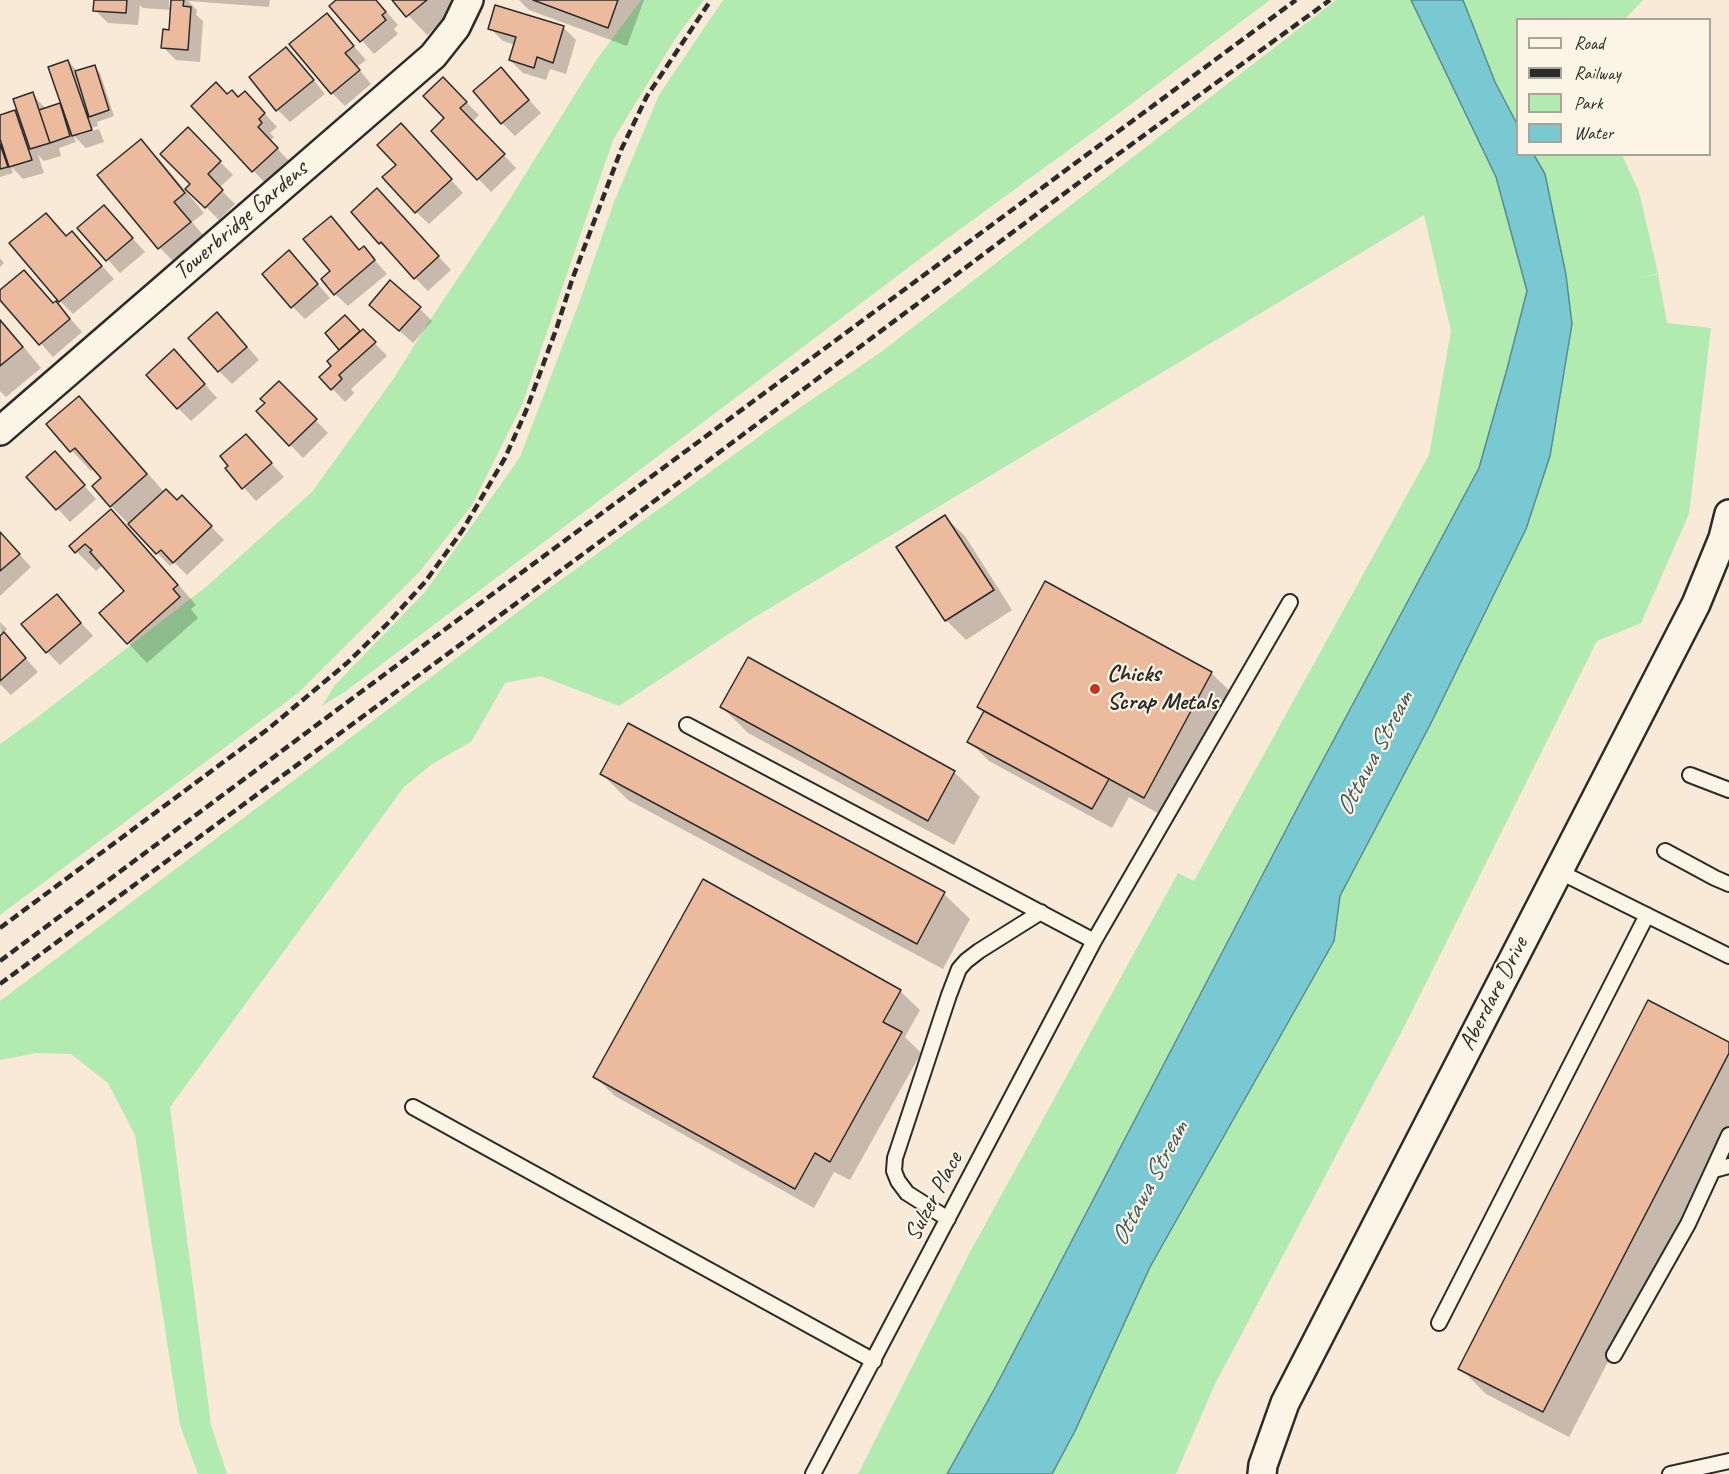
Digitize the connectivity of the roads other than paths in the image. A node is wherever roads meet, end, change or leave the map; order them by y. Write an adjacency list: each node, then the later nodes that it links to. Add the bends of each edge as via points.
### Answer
1 (469, 0): 2 (street, Towerbridge Gardens, via 456,27 434,56)
2 (0, 431)
3 (1729, 514): 9 (street, Aberdare Drive, via 1695,604)
4 (1290, 602): 13 (lane, Sulzer Place)
5 (687, 725): 11 (lane)
6 (1690, 775): 7 (lane)
7 (1729, 790)
8 (1665, 851): 10 (lane)
9 (1557, 871): 12 (lane); 25 (street, Aberdare Drive, via 1285,1403)
10 (1729, 884)
11 (1041, 912): 13 (lane); 19 (lane, via 979,951 959,969 895,1158 894,1171 907,1193)
12 (1647, 915): 14 (lane); 20 (lane)
13 (1094, 941): 19 (lane, Sulzer Place)
14 (1729, 956)
15 (413, 1107): 22 (lane)
16 (1729, 1135): 18 (lane)
17 (1729, 1166): 18 (lane)
18 (1714, 1170): 21 (lane)
19 (948, 1219): 22 (lane, Sulzer Place)
20 (1438, 1323)
21 (1614, 1355)
22 (874, 1361): 24 (lane, Sulzer Place)
23 (1729, 1461): 26 (lane)
24 (813, 1474)
25 (1262, 1474)
26 (1670, 1474)

